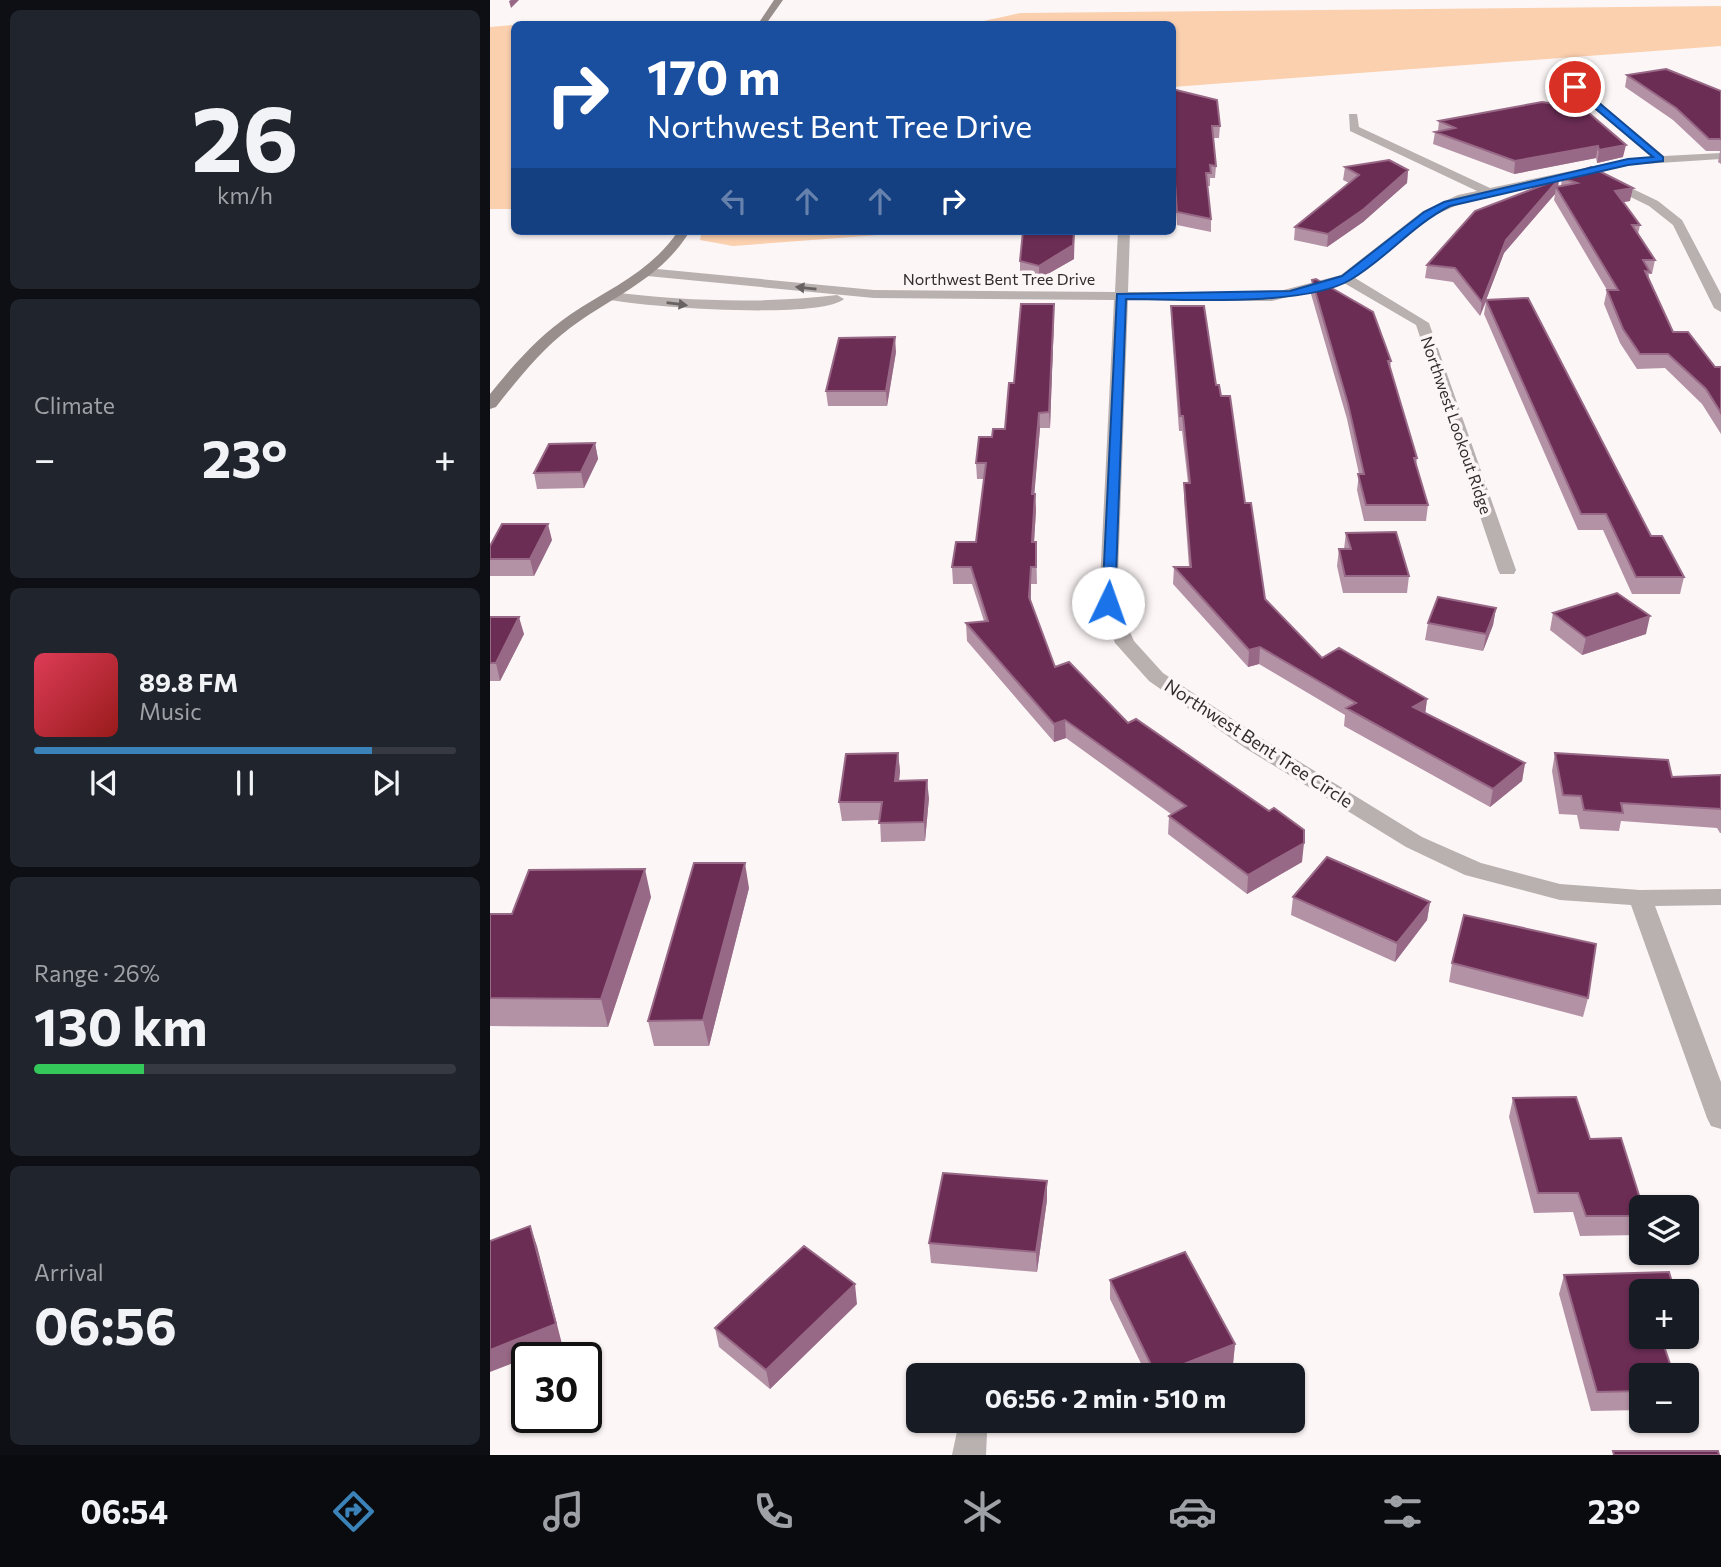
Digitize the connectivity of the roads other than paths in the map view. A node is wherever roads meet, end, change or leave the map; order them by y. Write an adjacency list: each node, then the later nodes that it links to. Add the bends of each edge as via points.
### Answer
1 (779, 0): 2 (main road)
2 (764, 21)
3 (1575, 87): 6 (street)
4 (1353, 116): 8 (street, via 1354,128)
5 (1721, 156): 6 (street, Northwest Bent Tree Drive)
6 (1660, 159): 7 (street, Northwest Bent Tree Drive)
7 (1588, 171): 8 (street, Northwest Bent Tree Drive); 16 (street, via 1668,212 1684,233)
8 (1488, 192): 12 (street, Northwest Bent Tree Drive, via 1427,214)
9 (681, 235): 11 (main road, via 667,256)
10 (1124, 235): 15 (street, Northwest Bent Tree Circle)
11 (647, 272): 13 (street, Northwest Bent Tree Drive, one-way to 11); 14 (main road)
12 (1346, 278): 15 (street, Northwest Bent Tree Drive, via 1272,297); 18 (street, Northwest Lookout Ridge, via 1422,323)
13 (874, 294): 14 (street, Northwest Bent Tree Drive, one-way to 13, via 746,308); 15 (street, Northwest Bent Tree Drive)
14 (610, 296): 17 (main road, via 536,351)
15 (1121, 296): 20 (street, Northwest Bent Tree Circle, via 1108,603 1125,643 1156,677 1414,842 1473,869 1560,892)
16 (1721, 308)
17 (490, 404)
18 (1507, 570)
19 (1721, 897): 20 (street, Northwest Bent Tree Circle)
20 (1640, 898): 21 (street)
21 (1721, 1118)

